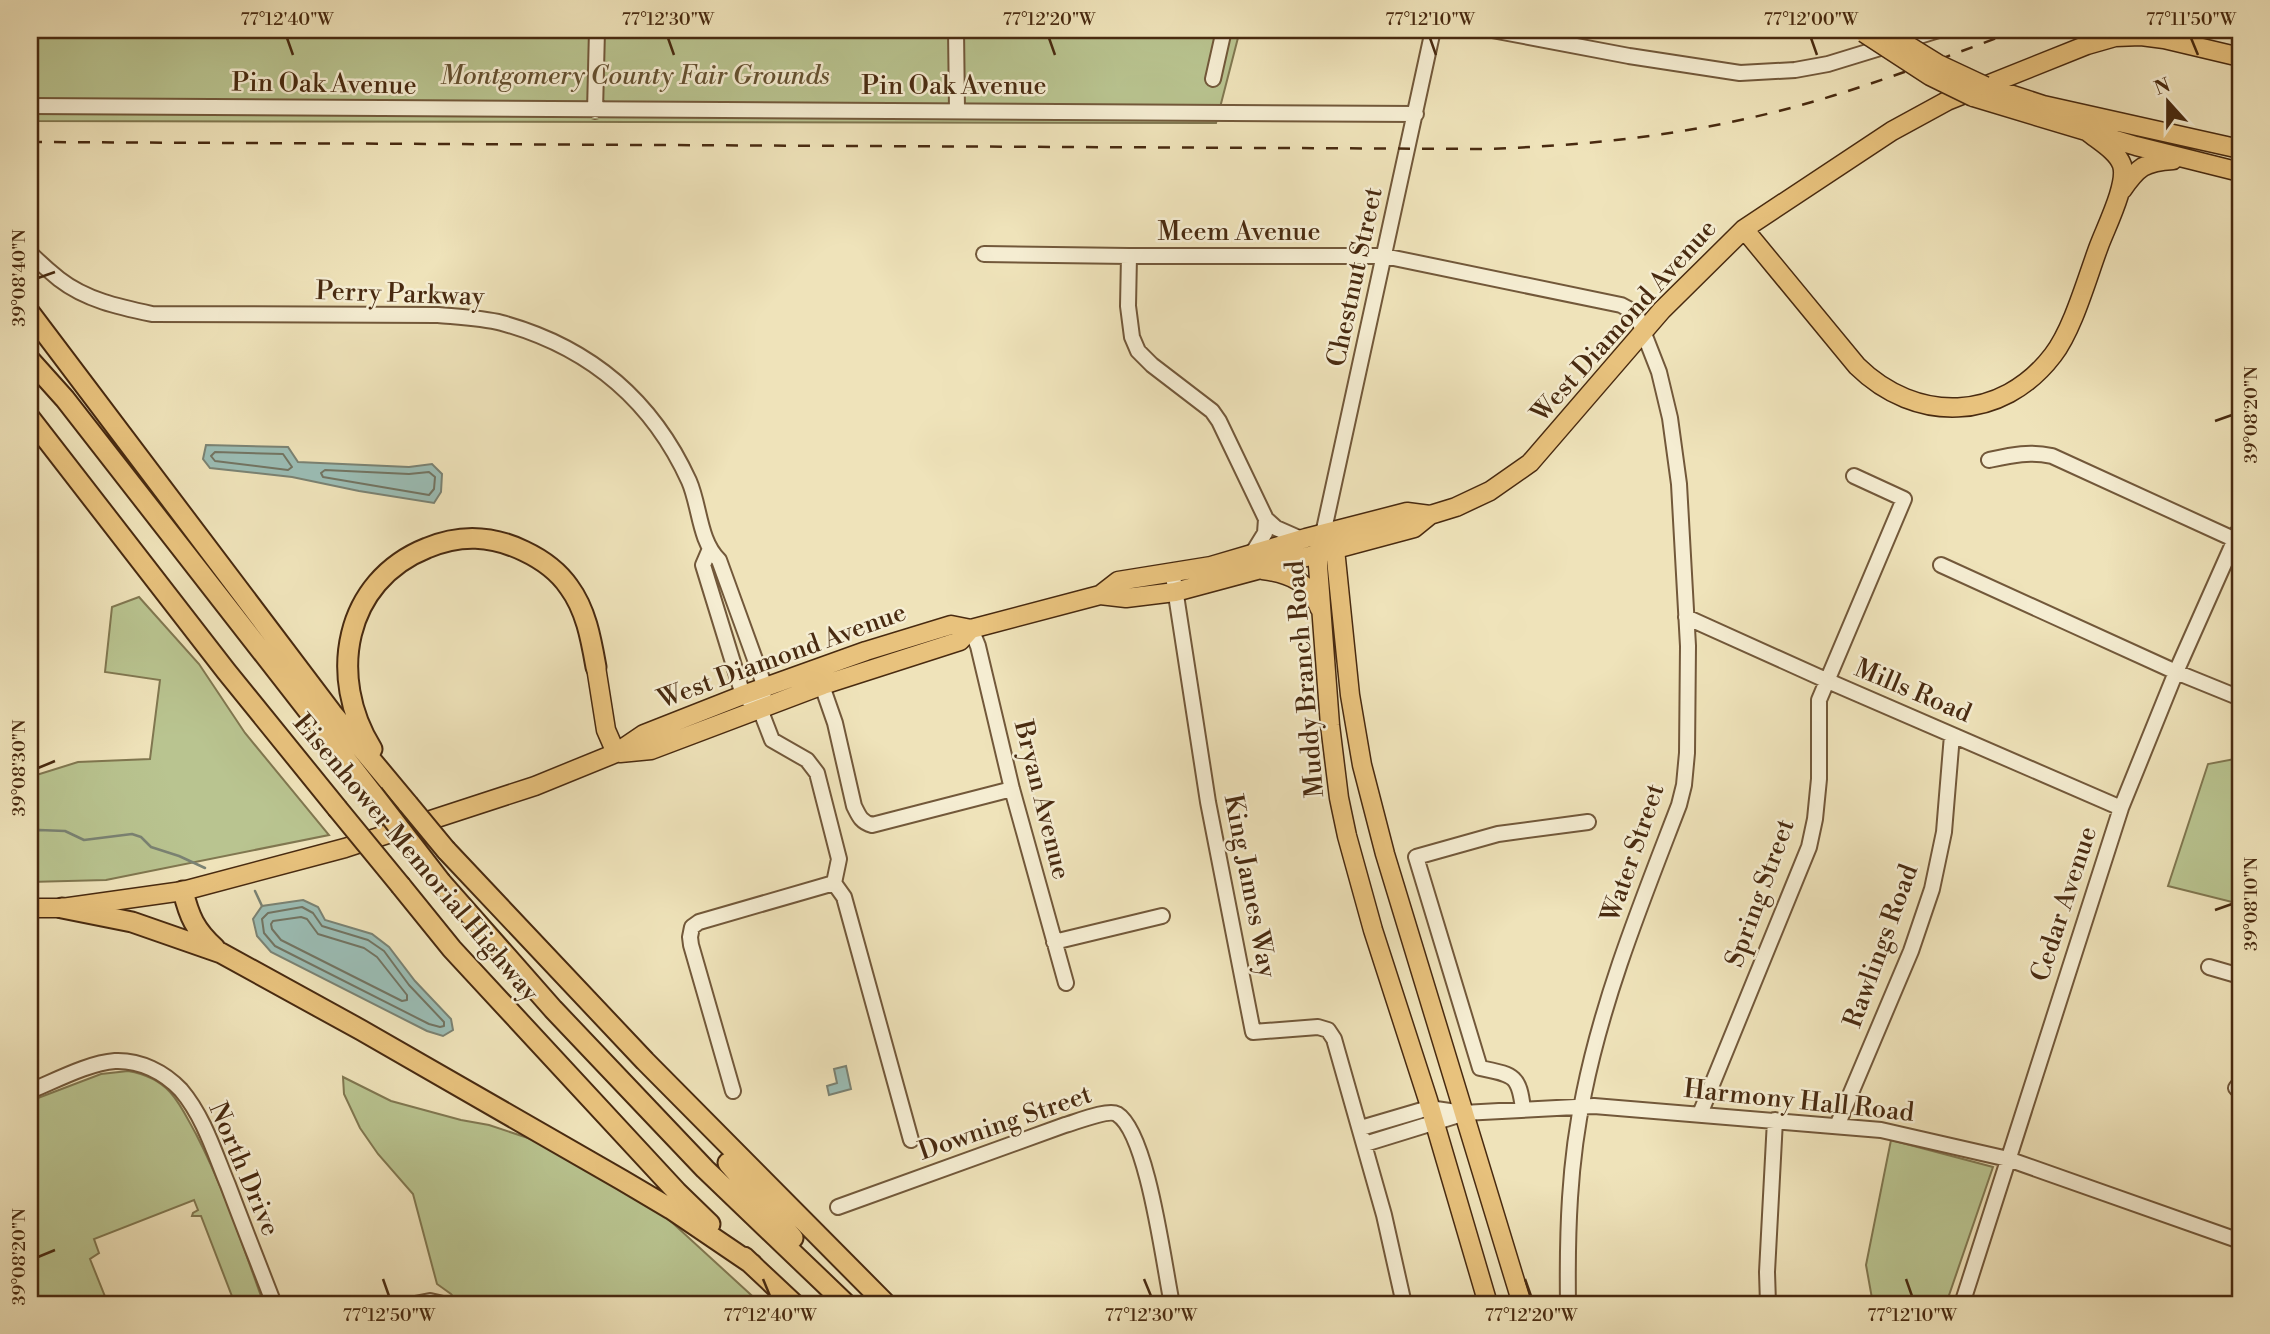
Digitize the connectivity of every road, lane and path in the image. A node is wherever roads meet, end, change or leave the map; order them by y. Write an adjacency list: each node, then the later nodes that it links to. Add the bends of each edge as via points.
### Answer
1 (597, 30): 13 (street)
2 (957, 30): 12 (street)
3 (1224, 30): 10 (street)
4 (1433, 30): 14 (street, Chestnut Street)
5 (1492, 30): 7 (street, via 1740,73 1828,64)
6 (1883, 30): 16 (main road, bridge, via 1985,86 2043,104)
7 (1939, 30)
8 (1862, 31): 15 (main road, bridge, via 1930,76 1973,97)
9 (2240, 57): 20 (main road, West Diamond Avenue, via 2141,36 2087,45 1947,101 1892,131)
10 (1213, 79)
11 (30, 106): 13 (street, Pin Oak Avenue)
12 (957, 110): 13 (street, Pin Oak Avenue); 14 (street, Pin Oak Avenue)
13 (595, 111)
14 (1416, 114): 24 (street, Chestnut Street)
15 (2088, 132): 17 (main road); 19 (main road, via 2122,163)
16 (2240, 149)
17 (2190, 159): 18 (main road); 19 (main road, via 2147,163)
18 (2240, 172)
19 (2118, 196): 20 (main road, via 2054,353 2014,391 1964,407 1920,405 1871,379)
20 (1744, 229): 26 (main road, West Diamond Avenue)
21 (30, 253): 37 (street, Perry Parkway, via 76,290 113,306 152,314 438,315 502,323 549,339 609,376 662,430 693,490)
22 (984, 254): 23 (street, Meem Avenue)
23 (1129, 256): 24 (street, Meem Avenue); 32 (street, via 1128,306 1138,351 1212,411)
24 (1384, 256): 26 (street, Meem Avenue, via 1621,305 1636,313); 33 (street, Chestnut Street)
25 (30, 313): 58 (highway, via 332,713)
26 (1644, 331): 31 (main road, West Diamond Avenue, via 1530,463 1480,496); 45 (street, Water Street, via 1659,372 1676,449)
27 (30, 359): 92 (highway, bridge, via 441,882 552,1009 705,1169)
28 (30, 418): 87 (highway, Eisenhower Memorial Highway, bridge, via 226,671 452,949 677,1192)
29 (1989, 460): 34 (street, via 2020,453 2052,456)
30 (1854, 476): 50 (street, Spring Street, via 1904,499)
31 (1430, 514): 33 (main road, West Diamond Avenue, via 1407,512); 36 (main road, West Diamond Avenue, via 1414,528)
32 (1266, 519): 35 (street); 39 (street)
33 (1323, 534): 35 (main road, West Diamond Avenue); 36 (main road, Muddy Branch Road); 38 (main road, Muddy Branch Road)
34 (2239, 537): 48 (street, Cedar Avenue)
35 (1301, 539): 39 (main road, West Diamond Avenue)
36 (1335, 549): 38 (main road, West Diamond Avenue); 76 (main road, Muddy Branch Road, via 1362,765)
37 (709, 551): 51 (street, Perry Parkway, via 719,560); 52 (street, Perry Parkway, via 703,565)
38 (1318, 554): 39 (main road, West Diamond Avenue); 44 (main road, Muddy Branch Road)
39 (1256, 562): 41 (main road, West Diamond Avenue); 42 (main road, West Diamond Avenue); 44 (main road, via 1299,580)
40 (1941, 565): 48 (street)
41 (1173, 573): 42 (street, King James Way); 43 (main road, West Diamond Avenue, via 1118,581)
42 (1175, 592): 43 (main road, West Diamond Avenue, via 1126,598); 81 (street, King James Way, via 1208,802 1253,1032 1328,1030)
43 (1100, 595): 46 (main road, West Diamond Avenue)
44 (1322, 612): 78 (main road, Muddy Branch Road, via 1330,725 1347,836)
45 (1686, 617): 50 (street, Mills Road); 74 (street, Water Street, via 1684,785 1603,1018)
46 (971, 629): 49 (main road, West Diamond Avenue, via 951,625); 57 (street, Bryan Avenue)
47 (596, 667): 56 (main road, via 606,730); 58 (highway, via 581,608 569,587 536,557 484,538 442,542 410,555 383,576 361,606 348,656 348,687 365,738)
48 (2176, 672): 53 (street); 59 (street, Cedar Avenue)
49 (819, 677): 51 (main road, West Diamond Avenue); 54 (main road, West Diamond Avenue); 57 (street, via 854,806 865,823 872,825)
50 (1828, 681): 55 (street, Mills Road); 77 (street, Spring Street, via 1819,700 1819,779 1809,847)
51 (765, 687): 52 (main road, West Diamond Avenue); 54 (street)
52 (743, 695): 54 (street); 56 (main road, West Diamond Avenue, via 644,734)
53 (2240, 698)
54 (760, 709): 56 (main road, West Diamond Avenue, via 651,750); 61 (street, West Diamond Avenue, via 772,740 807,760 817,773 839,859)
55 (1952, 735): 59 (street, Mills Road); 80 (street, Rawlings Road, via 1944,832 1932,889 1911,951)
56 (616, 753): 62 (main road, West Diamond Avenue, via 535,786 345,848)
57 (1012, 789): 66 (street, Bryan Avenue)
58 (404, 799): 69 (highway, bridge)
59 (2121, 808): 84 (street, Cedar Avenue)
60 (1588, 822): 75 (street, via 1498,834 1416,858 1480,1068 1517,1081)
61 (834, 883): 73 (street, via 692,927 691,945); 82 (street, West Diamond Avenue, via 844,897)
62 (183, 891): 64 (main road, West Diamond Avenue); 67 (highway, via 200,935)
63 (30, 908): 64 (main road, West Diamond Avenue)
64 (62, 908): 67 (highway, via 132,922)
65 (1161, 916): 66 (street)
66 (1054, 942): 71 (street, Bryan Avenue)
67 (220, 953): 87 (highway, via 588,1160)
68 (2209, 967): 70 (street)
69 (559, 970): 92 (highway); 93 (highway)
70 (2240, 976)
71 (1066, 982)
72 (30, 1091): 88 (street, North Drive, via 116,1061 138,1063 167,1077 191,1105 211,1144)
73 (733, 1091)
74 (1581, 1107): 75 (street, Harmony Hall Road); 77 (street, Harmony Hall Road); 98 (street, Water Street, via 1569,1193)
75 (1523, 1109): 76 (street, Harmony Hall Road)
76 (1463, 1113): 78 (street); 97 (main road, Muddy Branch Road)
77 (1700, 1114): 79 (street, Harmony Hall Road)
78 (1431, 1116): 81 (street); 83 (street); 96 (main road, Muddy Branch Road)
79 (1775, 1120): 80 (street, Harmony Hall Road); 99 (street)
80 (1837, 1126): 84 (street, Harmony Hall Road, via 1881,1130)
81 (1360, 1128): 83 (street, King James Way)
82 (911, 1140)
83 (1365, 1144): 95 (street, King James Way)
84 (2008, 1159): 86 (street, Harmony Hall Road); 100 (street, Cedar Avenue)
85 (838, 1208): 94 (street, Downing Street, via 1065,1125 1117,1114 1128,1125 1146,1168)
86 (2240, 1241)
87 (752, 1264): 91 (highway, Eisenhower Memorial Highway)
88 (274, 1304)
89 (415, 1304): 90 (street)
90 (443, 1304)
91 (794, 1304)
92 (848, 1304)
93 (886, 1304)
94 (1171, 1304)
95 (1404, 1304)
96 (1488, 1304)
97 (1522, 1304)
98 (1568, 1304)
99 (1769, 1304)
100 (1962, 1304)

